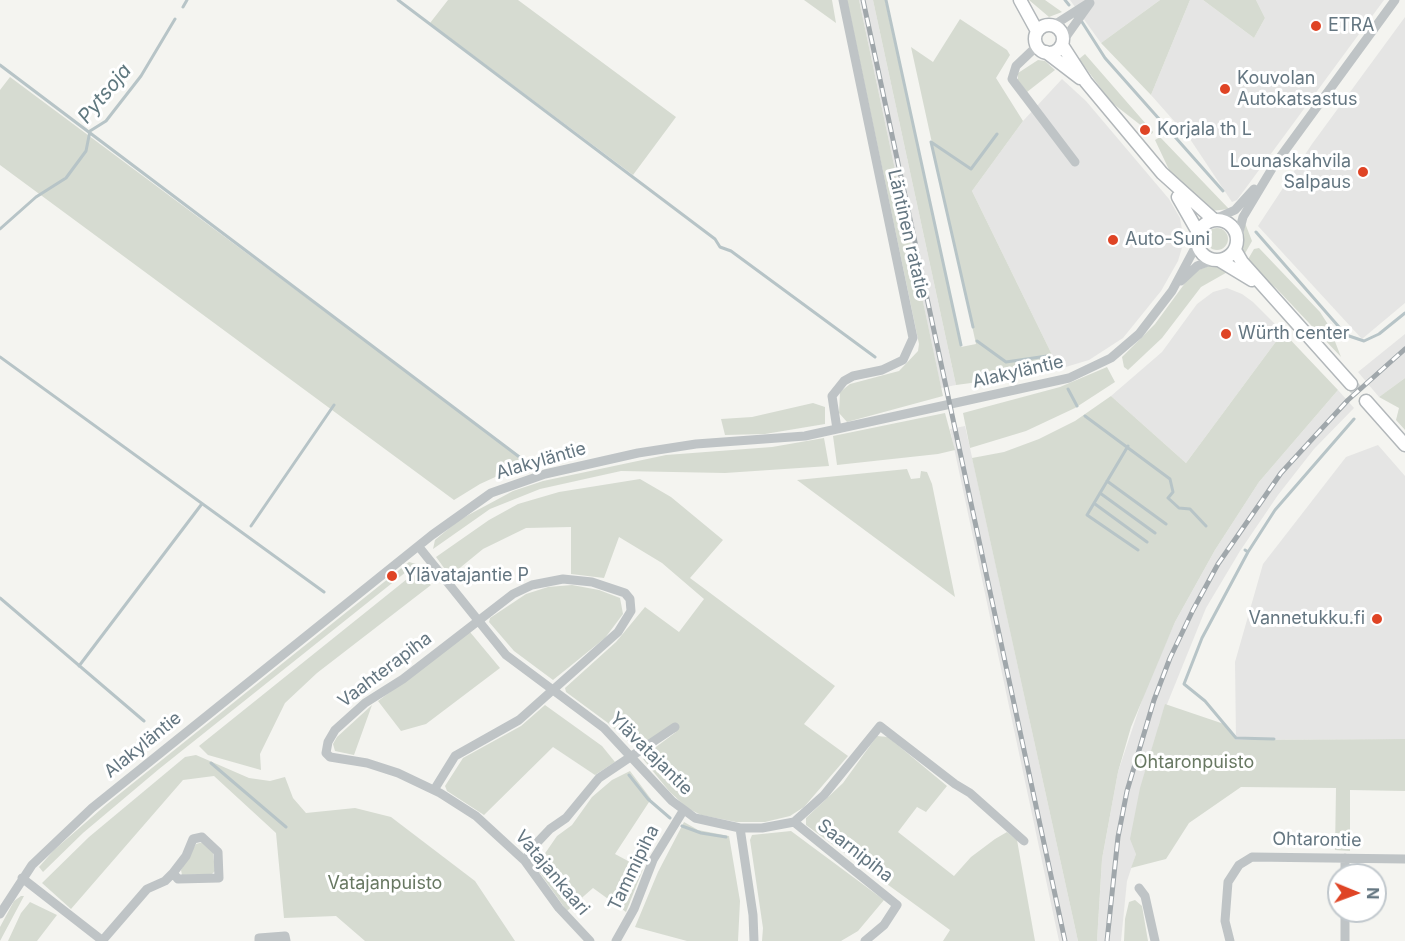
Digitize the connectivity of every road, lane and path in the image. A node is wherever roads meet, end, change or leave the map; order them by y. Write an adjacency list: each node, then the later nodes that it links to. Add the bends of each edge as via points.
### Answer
1 (843, 0): 21 (street, Läntinen ratatie, via 913,338 903,360 844,381 832,396)
2 (1395, 0): 10 (street)
3 (1021, 1): 4 (main road); 5 (main road)
4 (1052, 25): 5 (main road); 6 (main road, via 1062,31); 6 (street, via 1090,3)
5 (1037, 31): 7 (main road, via 1035,39)
6 (1063, 43): 7 (main road, via 1055,52); 8 (main road)
7 (1042, 49): 8 (main road); 9 (street, via 1017,66 1012,79)
8 (1086, 82): 11 (main road)
9 (1075, 162)
10 (1273, 167): 12 (street, via 1235,210); 13 (street, via 1246,212)
11 (1162, 173): 12 (main road); 14 (main road, via 1192,216)
12 (1214, 219): 13 (main road, via 1227,221); 14 (main road)
13 (1238, 236): 15 (main road)
14 (1198, 238): 16 (main road, via 1203,254); 17 (street, Alakyläntie)
15 (1235, 250): 16 (main road); 18 (main road)
16 (1216, 260): 17 (street, Alakyläntie, via 1197,266); 18 (main road, via 1237,269)
17 (1172, 291): 21 (street, Alakyläntie, via 1130,343 1087,371 1043,385)
18 (1276, 299): 19 (main road)
19 (1351, 384)
20 (1366, 401): 22 (main road)
21 (837, 429): 23 (street, Alakyläntie, via 786,438 678,446 545,474 491,493)
22 (1405, 445)
23 (419, 547): 24 (street, Ylävatajantie); 39 (street, Alakyläntie, via 92,808)
24 (477, 620): 25 (street, Ylävatajantie, via 506,655); 25 (street, Vaahterapiha, via 513,594 552,580 582,580 625,593 631,611 625,624); 27 (street, Vaahterapiha, via 334,729)
25 (552, 690): 28 (street, Ylävatajantie, via 604,728); 29 (street, via 519,720 455,756)
26 (675, 727): 28 (street)
27 (327, 756): 29 (street, Vatajankaari, via 384,768)
28 (633, 757): 30 (street, Ylävatajantie); 36 (street, via 599,778 566,818 533,847)
29 (434, 790): 36 (street, Vatajankaari, via 485,823)
30 (683, 811): 32 (street, Ylävatajantie, via 707,822); 47 (street, Tammipiha, via 652,860 634,909)
31 (794, 822): 32 (street, Ylävatajantie); 33 (street, Ylävatajantie, via 818,802 880,726 970,793); 49 (street, Saarnipiha, via 897,905 884,925)
32 (740, 828): 48 (street)
33 (1024, 841)
34 (1345, 858): 35 (street, Ohtarontie); 37 (street); 51 (street, Ohtarontie, via 1259,855 1239,865 1226,892 1225,921)
35 (1405, 859)
36 (525, 861): 46 (street, Vatajankaari, via 559,908)
37 (1345, 863)
38 (173, 873): 38 (street, via 193,839 202,837 218,852 219,878 178,879); 43 (street, via 147,889)
39 (22, 878): 41 (street, Alakyläntie); 43 (street)
40 (1139, 888): 50 (street, via 1145,896)
41 (0, 914)
42 (1345, 923): 52 (street)
43 (103, 941)
44 (259, 941): 45 (street, via 285,936)
45 (286, 941)
46 (590, 941)
47 (616, 941)
48 (754, 941)
49 (865, 941)
50 (1155, 941)
51 (1230, 941)
52 (1345, 941)

